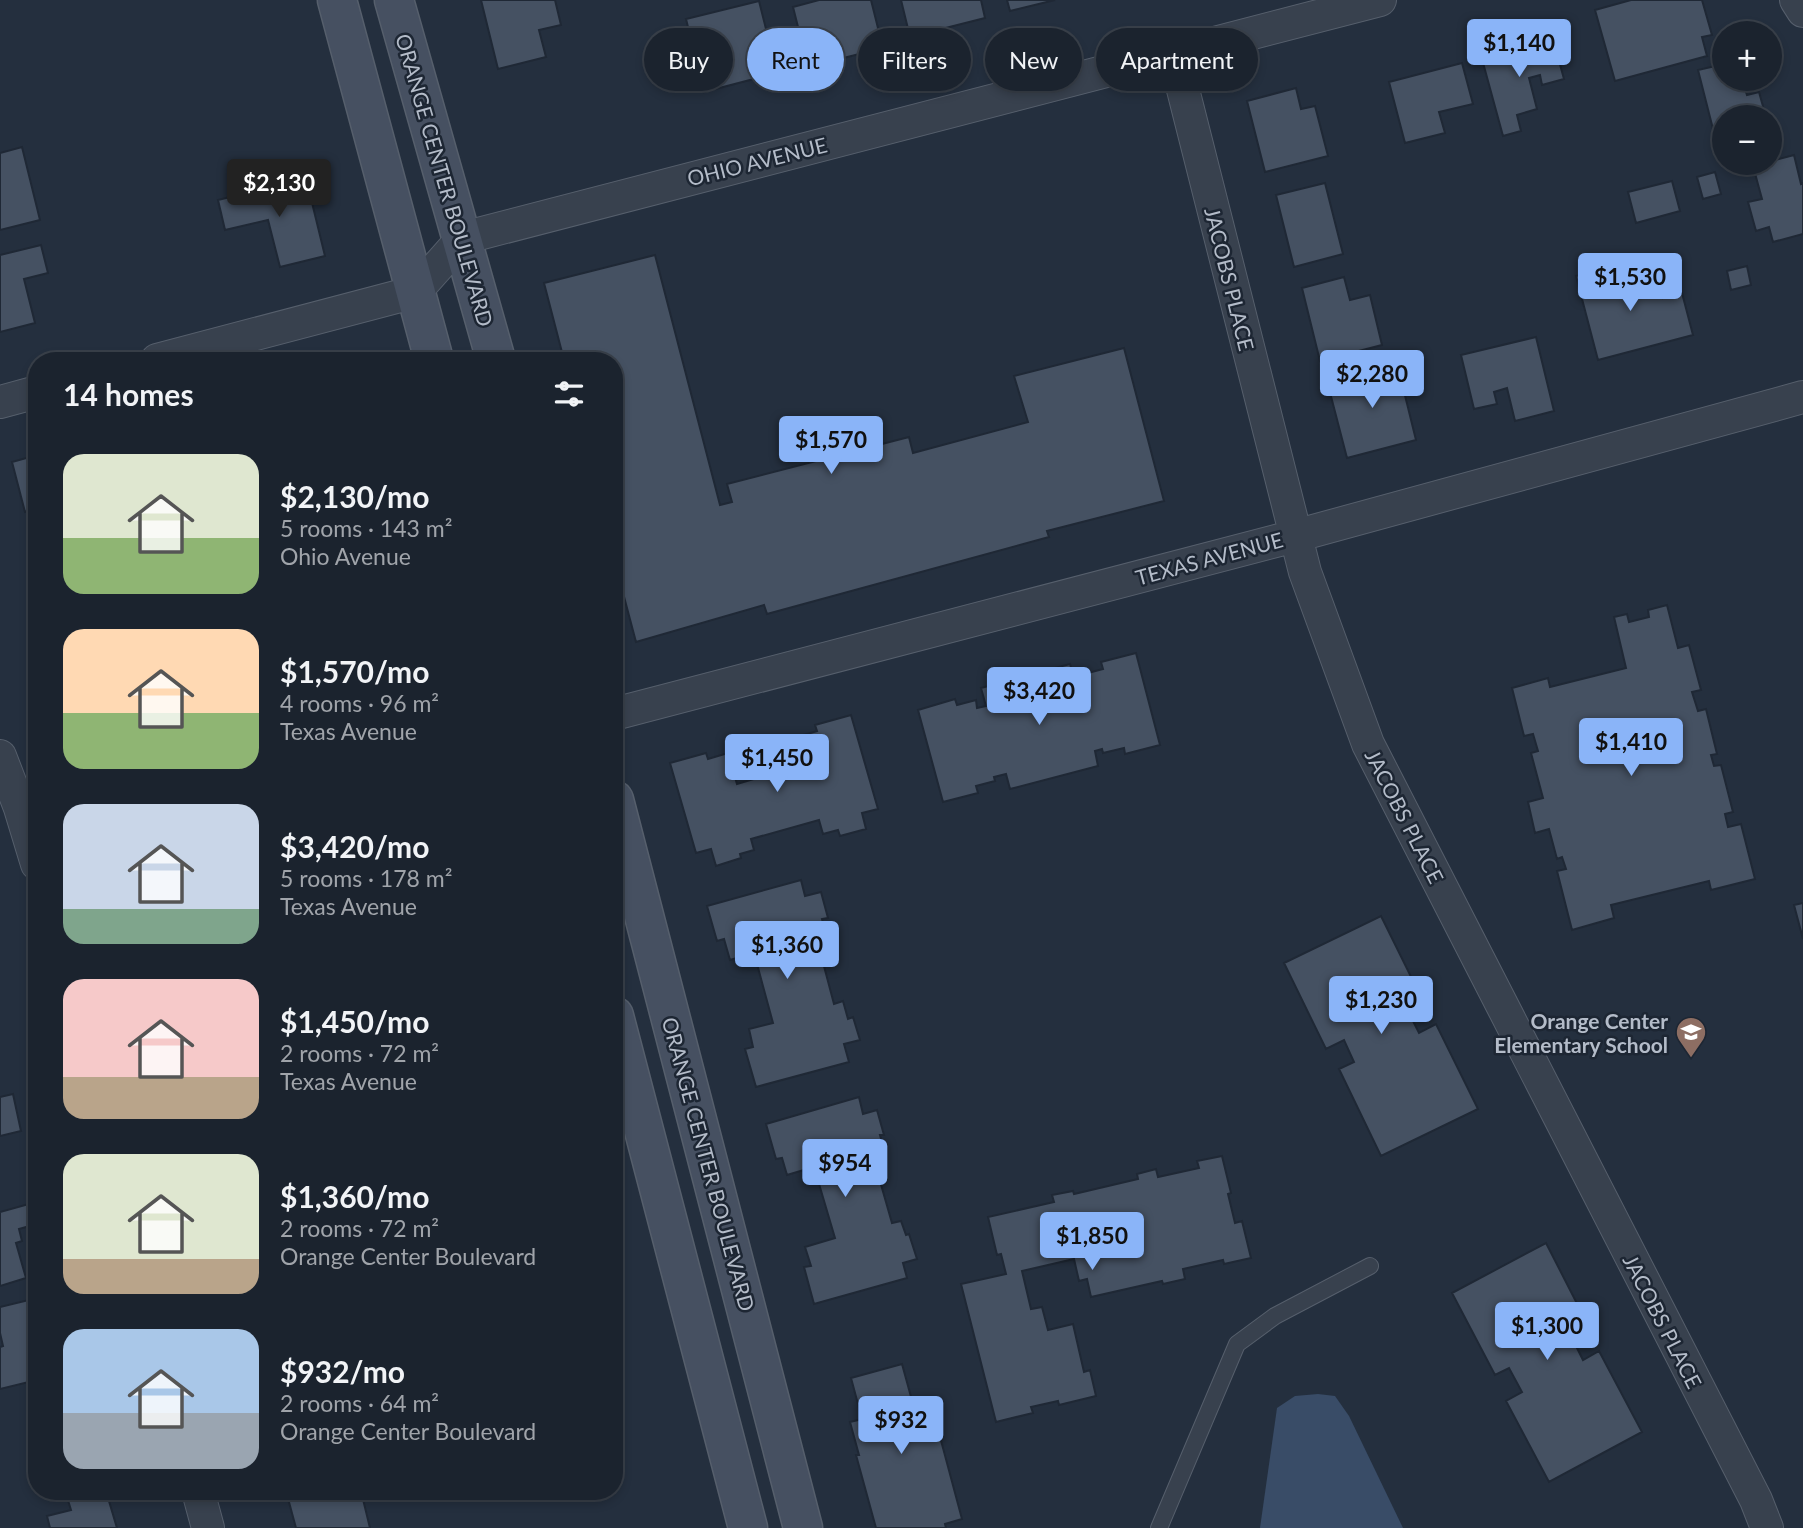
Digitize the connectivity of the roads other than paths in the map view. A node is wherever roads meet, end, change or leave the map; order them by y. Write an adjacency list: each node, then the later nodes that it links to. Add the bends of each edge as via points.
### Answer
1 (337, 0): 10 (street)
2 (394, 0): 9 (street, ORANGE CENTER BOULEVARD)
3 (1380, 0): 6 (street, OHIO AVENUE)
4 (1796, 0): 5 (street)
5 (1803, 11)
6 (1258, 32)
7 (1096, 74): 9 (street, OHIO AVENUE)
8 (1183, 91): 17 (street, JACOBS PLACE)
9 (463, 238): 10 (street); 13 (street, ORANGE CENTER BOULEVARD)
10 (415, 292): 11 (street); 12 (street)
11 (187, 352)
12 (432, 352)
13 (494, 352)
14 (28, 394): 16 (street)
15 (1803, 397): 17 (street, TEXAS AVENUE)
16 (0, 402)
17 (1295, 536): 18 (street, TEXAS AVENUE); 29 (street, JACOBS PLACE, via 1368,744)
18 (623, 712)
19 (0, 756): 20 (street)
20 (28, 834)
21 (623, 835): 27 (street, ORANGE CENTER BOULEVARD)
22 (623, 1050): 26 (street)
23 (1370, 1266): 28 (lane, via 1275,1316 1237,1344)
24 (200, 1500): 25 (street)
25 (208, 1528)
26 (748, 1528)
27 (803, 1528)
28 (1159, 1528)
29 (1767, 1528)

